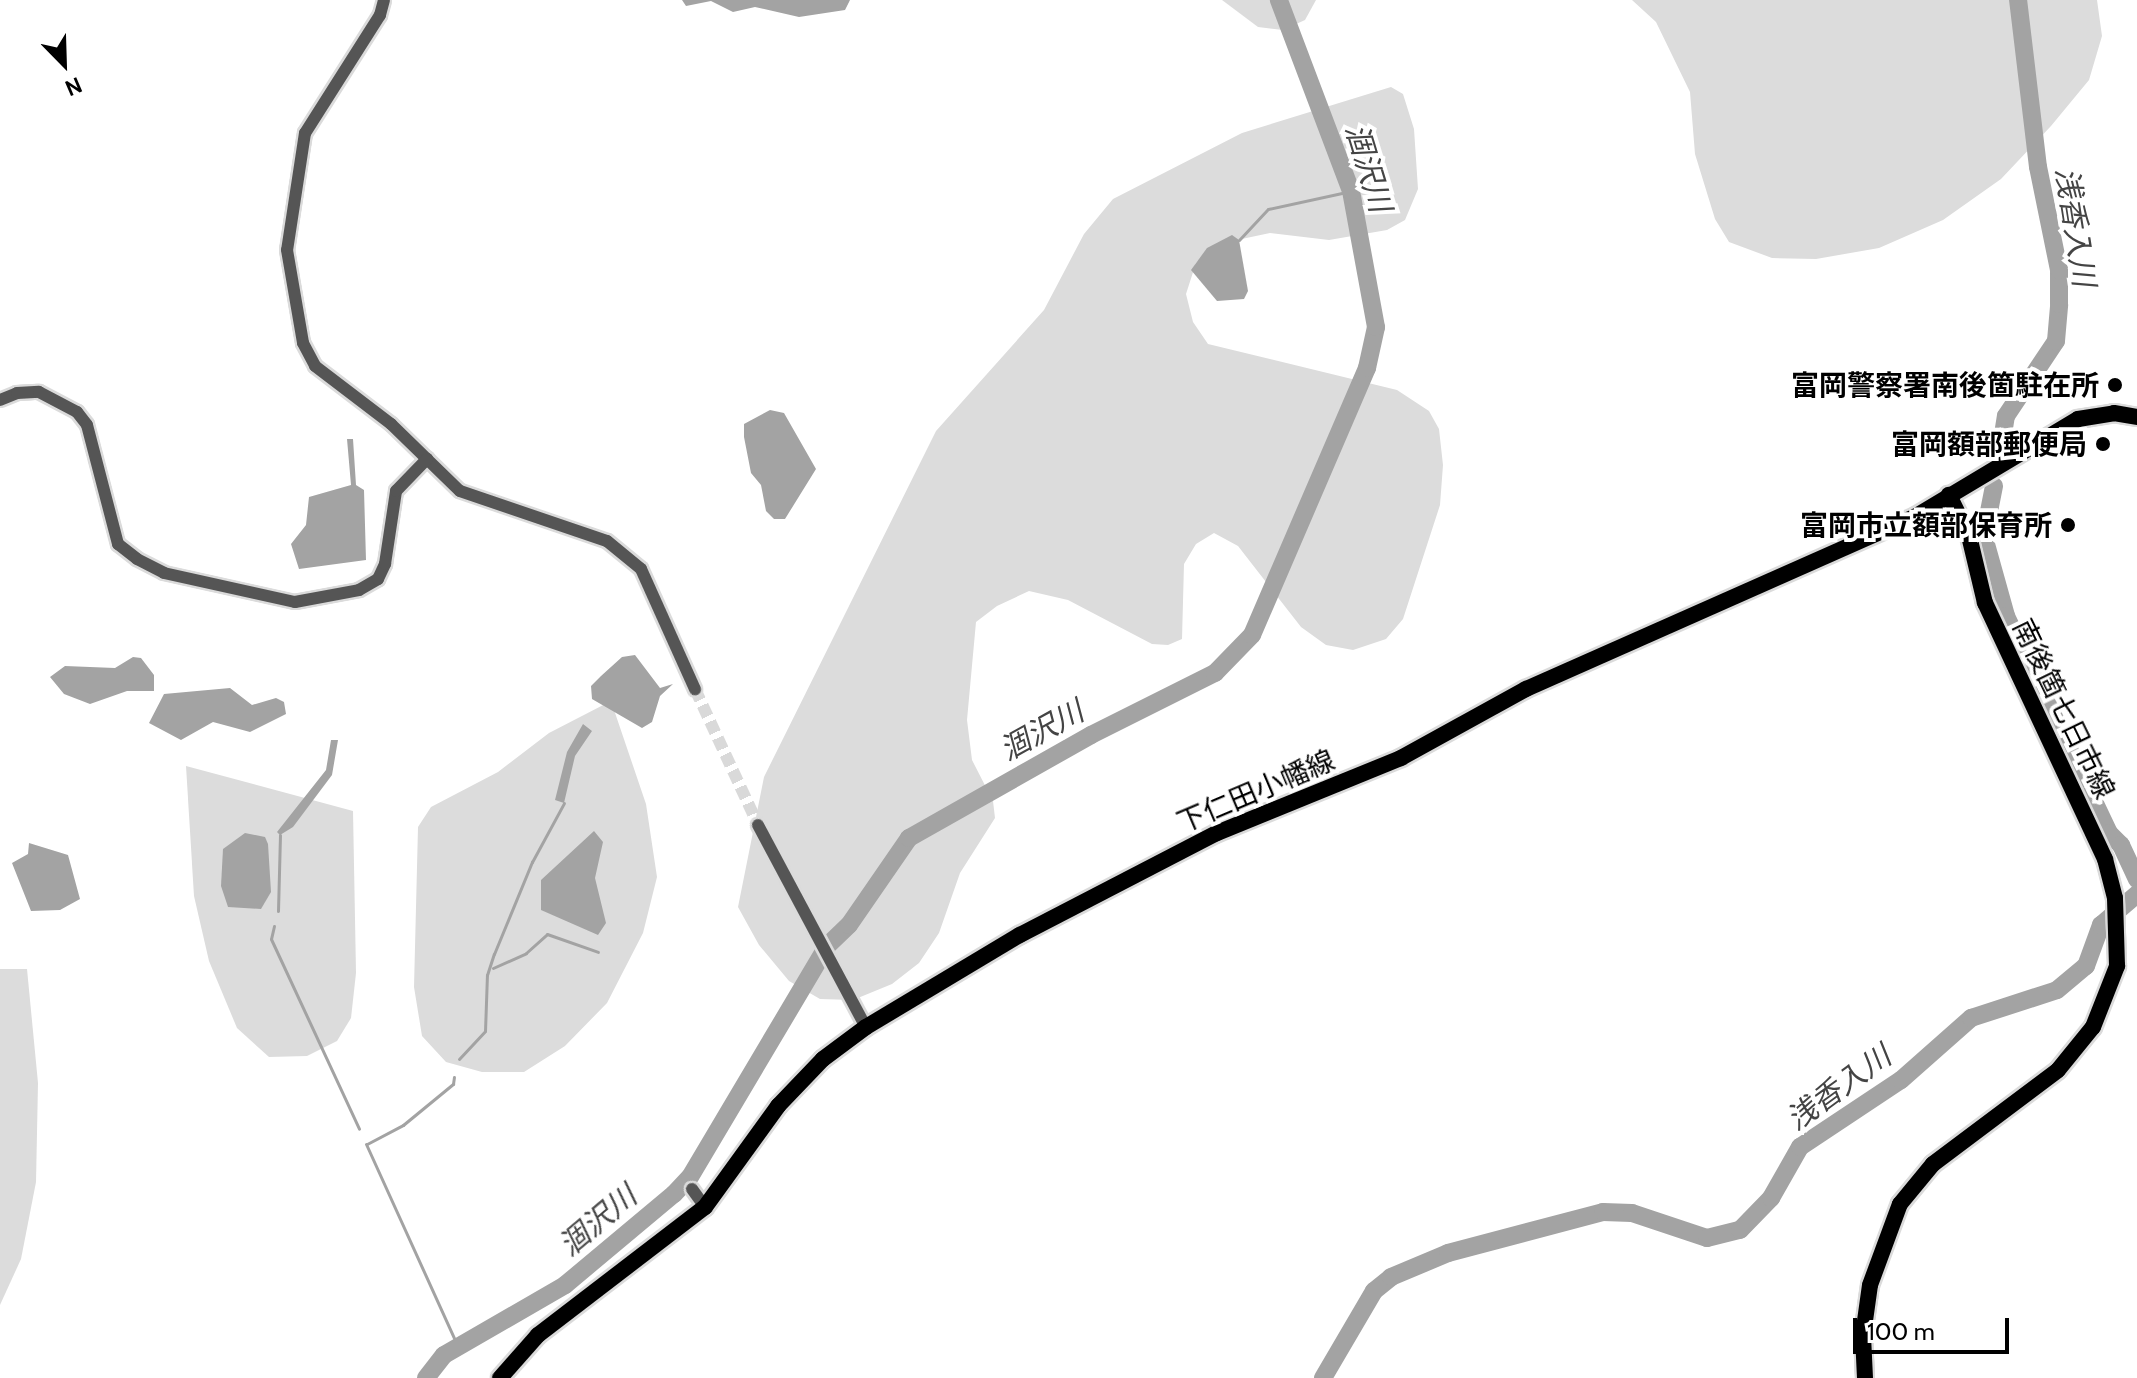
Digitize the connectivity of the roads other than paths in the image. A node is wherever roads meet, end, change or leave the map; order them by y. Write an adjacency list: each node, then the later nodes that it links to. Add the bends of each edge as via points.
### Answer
1 (384, 0): 5 (street, via 380,15 305,133 287,250 292,302 315,366)
2 (0, 400): 5 (street, via 39,392 77,412 87,425 118,544 137,559 164,573 295,602 359,590 378,579 396,491)
3 (2137, 403): 4 (street)
4 (2136, 417): 6 (main road, 下仁田小幡線, via 2114,413 2078,419)
5 (427, 459): 7 (street, via 460,491 607,541 641,569)
6 (1949, 495): 9 (main road, 下仁田小幡線, via 1885,530 1526,689 1401,758 1193,845 1020,935); 13 (main road, 南後箇七日市線, via 1969,536 1985,603 2095,835 2116,901 2113,982 2080,1045 2034,1092 1933,1164 1900,1204 1870,1285 1863,1335)
7 (695, 689)
8 (758, 825): 9 (street)
9 (866, 1027): 11 (main road, 下仁田小幡線, via 823,1059 778,1106)
10 (692, 1189): 11 (street)
11 (705, 1207): 12 (main road, 下仁田小幡線, via 538,1335)
12 (500, 1378)
13 (1865, 1378)

